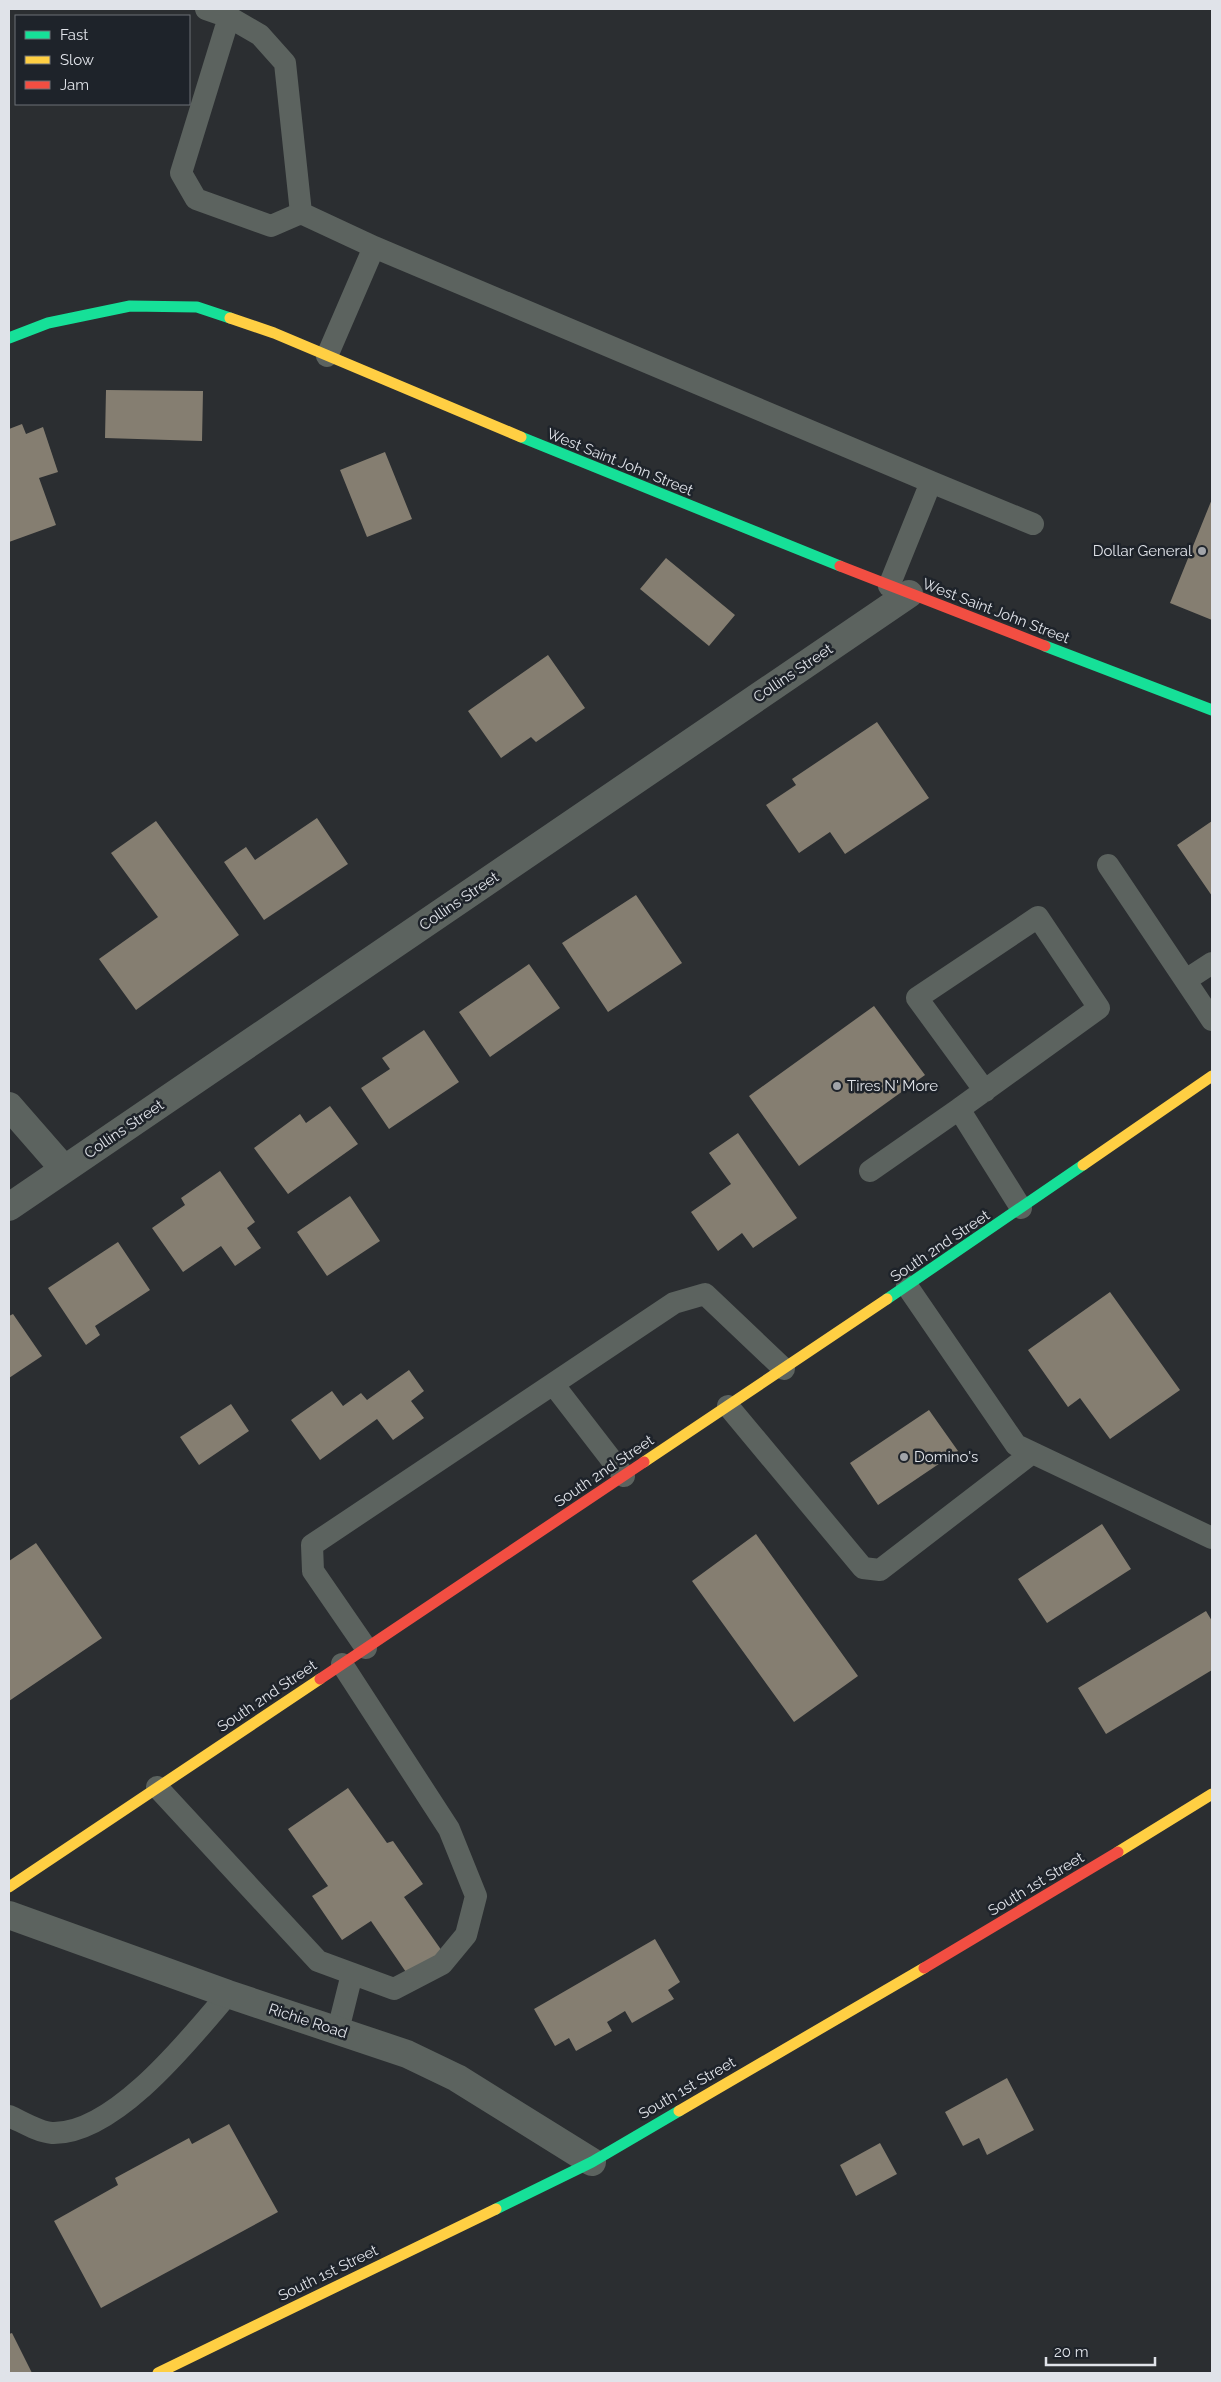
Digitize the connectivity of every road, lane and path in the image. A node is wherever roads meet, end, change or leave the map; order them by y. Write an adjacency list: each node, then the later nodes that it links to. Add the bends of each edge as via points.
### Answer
1 (206, 9): 2 (lane)
2 (229, 17): 3 (lane, via 260,34 285,63); 3 (lane, via 181,173 196,199 271,226)
3 (301, 213): 4 (lane)
4 (374, 247): 6 (lane); 7 (lane)
5 (9, 338): 6 (street, West Saint John Street, via 48,323 130,306 197,307 274,333)
6 (327, 356): 9 (street, West Saint John Street)
7 (931, 482): 8 (lane); 9 (lane)
8 (1033, 524)
9 (899, 590): 10 (street, West Saint John Street); 19 (street, Collins Street)
10 (1212, 710)
11 (1108, 865): 13 (lane)
12 (1212, 963): 13 (lane)
13 (1186, 980): 14 (lane)
14 (1212, 1020)
15 (1212, 1076): 22 (street, South 2nd Street)
16 (985, 1091): 16 (lane, via 1099,1008 1038,917 917,998); 18 (lane)
17 (9, 1106): 19 (street)
18 (959, 1109): 20 (lane); 22 (lane)
19 (64, 1170): 21 (street, Collins Street)
20 (870, 1171)
21 (9, 1207)
22 (1021, 1208): 23 (street, South 2nd Street)
23 (907, 1286): 24 (street, South 2nd Street); 27 (lane, via 1016,1446)
24 (784, 1369): 25 (lane, via 705,1294 674,1303); 26 (street, South 2nd Street)
25 (553, 1384): 28 (lane); 30 (lane, via 312,1545 313,1571)
26 (728, 1406): 27 (lane, via 863,1568 880,1570); 28 (street, South 2nd Street)
27 (1032, 1453): 29 (lane)
28 (624, 1476): 30 (street, South 2nd Street)
29 (1212, 1538)
30 (366, 1648): 31 (street, South 2nd Street)
31 (342, 1664): 32 (street, South 2nd Street); 36 (lane, via 449,1829 476,1896 466,1934 442,1964 394,1989)
32 (157, 1787): 34 (street, South 2nd Street); 36 (lane, via 318,1962)
33 (1212, 1794): 40 (street, South 1st Street, via 1060,1888)
34 (9, 1887)
35 (9, 1914): 37 (street, Richie Road)
36 (352, 1974): 38 (lane)
37 (228, 1994): 38 (street, Richie Road); 39 (lane, via 179,2052 103,2117 75,2131 50,2133)
38 (338, 2030): 40 (street, Richie Road, via 406,2054 457,2078)
39 (9, 2116)
40 (592, 2162): 41 (street, South 1st Street)
41 (158, 2373)

